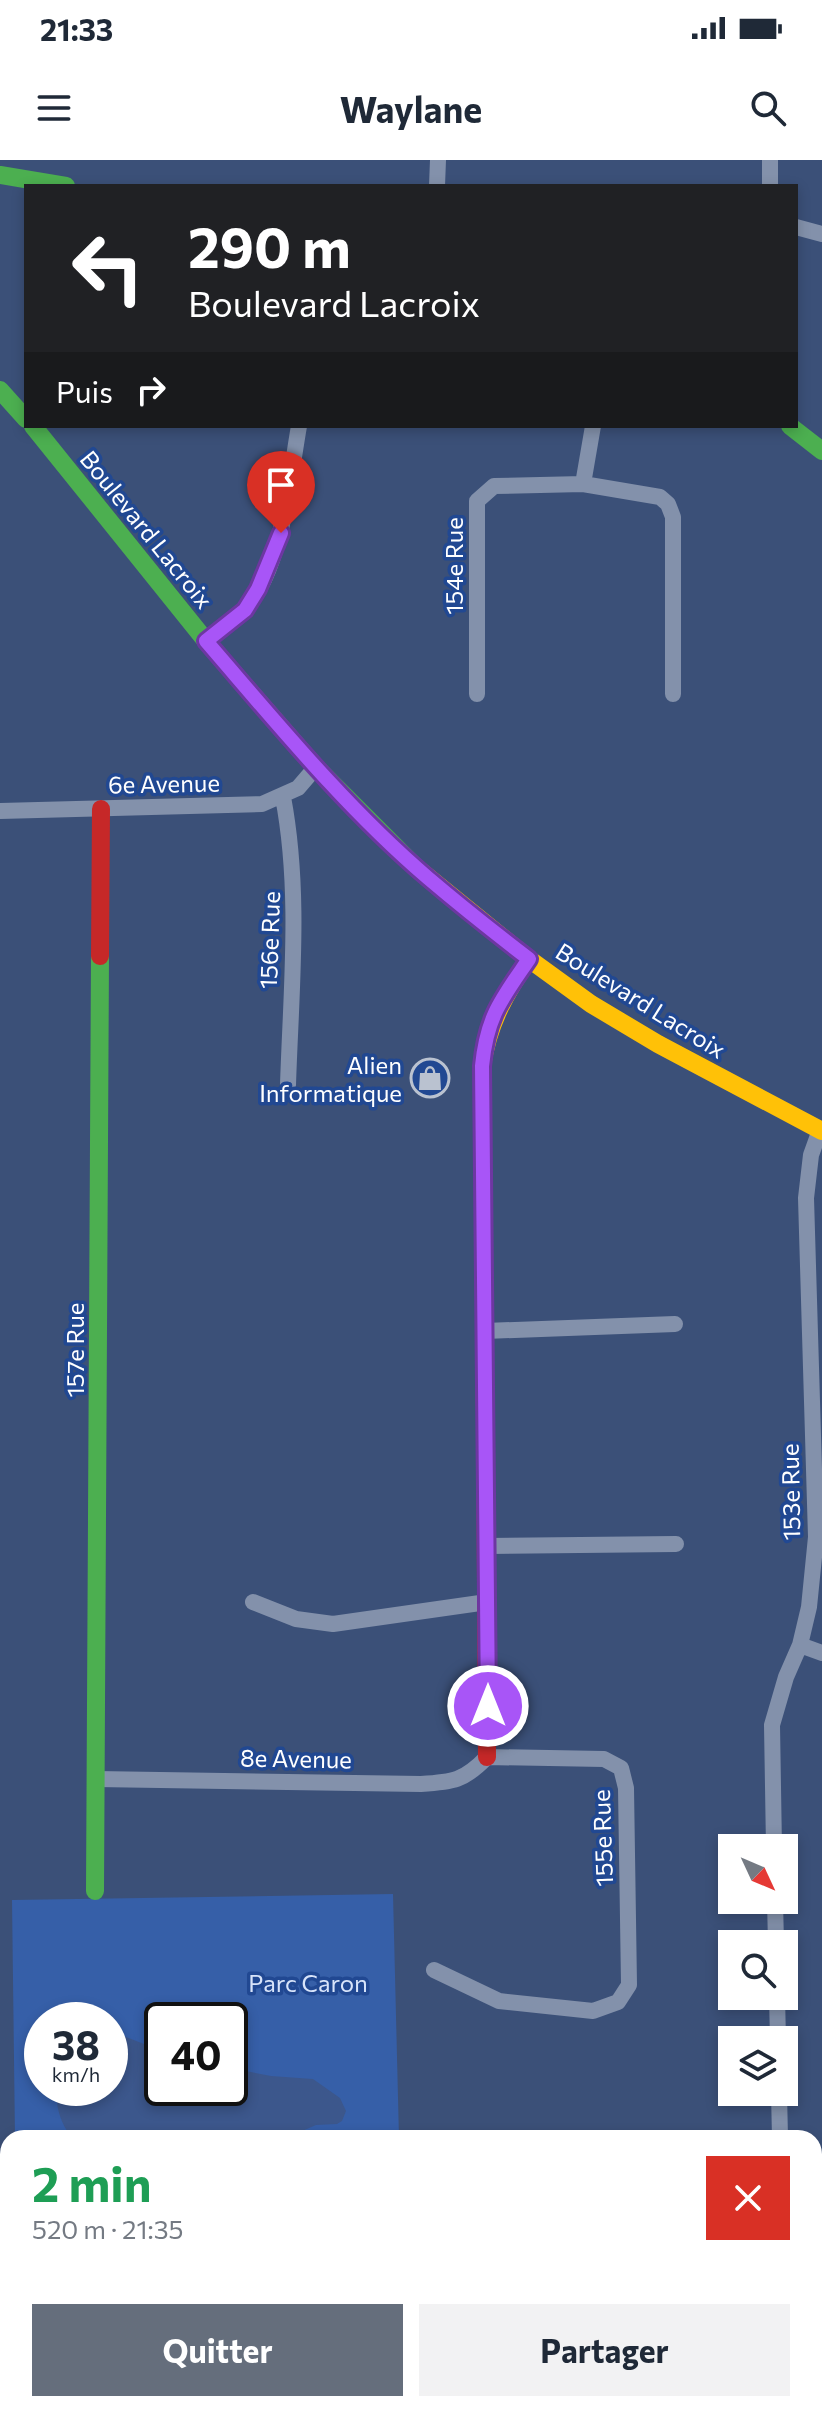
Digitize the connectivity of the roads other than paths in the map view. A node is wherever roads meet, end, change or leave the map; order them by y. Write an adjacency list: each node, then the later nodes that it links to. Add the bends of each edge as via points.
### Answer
1 (438, 160): 5 (street)
2 (770, 160): 6 (street)
3 (0, 175): 4 (street)
4 (54, 184)
5 (437, 184)
6 (770, 184)
7 (798, 228): 8 (street)
8 (822, 234)
9 (0, 390): 10 (street)
10 (24, 417)
11 (35, 428): 17 (street, Boulevard Lacroix)
12 (299, 428): 17 (street, via 281,533 269,565 245,610)
13 (593, 428): 16 (street)
14 (793, 428): 15 (street)
15 (822, 451)
16 (583, 484): 18 (street, 154e Rue, via 494,486 477,501); 19 (street, 154e Rue, via 660,497 668,504 673,517)
17 (206, 641): 20 (street, Boulevard Lacroix)
18 (477, 694)
19 (673, 694)
20 (316, 767): 21 (street, 6e Avenue); 24 (street, Boulevard Lacroix, via 426,877)
21 (283, 797): 22 (street, 6e Avenue, via 237,806); 25 (street, 156e Rue, via 295,885)
22 (101, 809): 23 (street, 6e Avenue); 36 (street, 157e Rue)
23 (0, 811)
24 (529, 959): 26 (street, Boulevard Lacroix, via 645,1036); 28 (street, via 498,1004 485,1036)
25 (288, 1085)
26 (821, 1131): 33 (street, 153e Rue, via 811,1155 806,1198 816,1537)
27 (675, 1324): 28 (street)
28 (485, 1331): 30 (street)
29 (676, 1544): 30 (street)
30 (487, 1546): 32 (street)
31 (253, 1602): 32 (street, via 296,1619 333,1624)
32 (487, 1602): 35 (street)
33 (800, 1645): 34 (street); 37 (street, 153e Rue, via 772,1725)
34 (822, 1653)
35 (487, 1757): 36 (street, 8e Avenue, via 464,1778 421,1784); 39 (street, 155e Rue, via 604,1759 621,1768 626,1788 629,1985 618,2002 593,2011 499,2001)
36 (96, 1779): 38 (street, 157e Rue)
37 (774, 1834)
38 (95, 1891)
39 (434, 1970)
40 (779, 2106): 41 (street)
41 (780, 2130)

